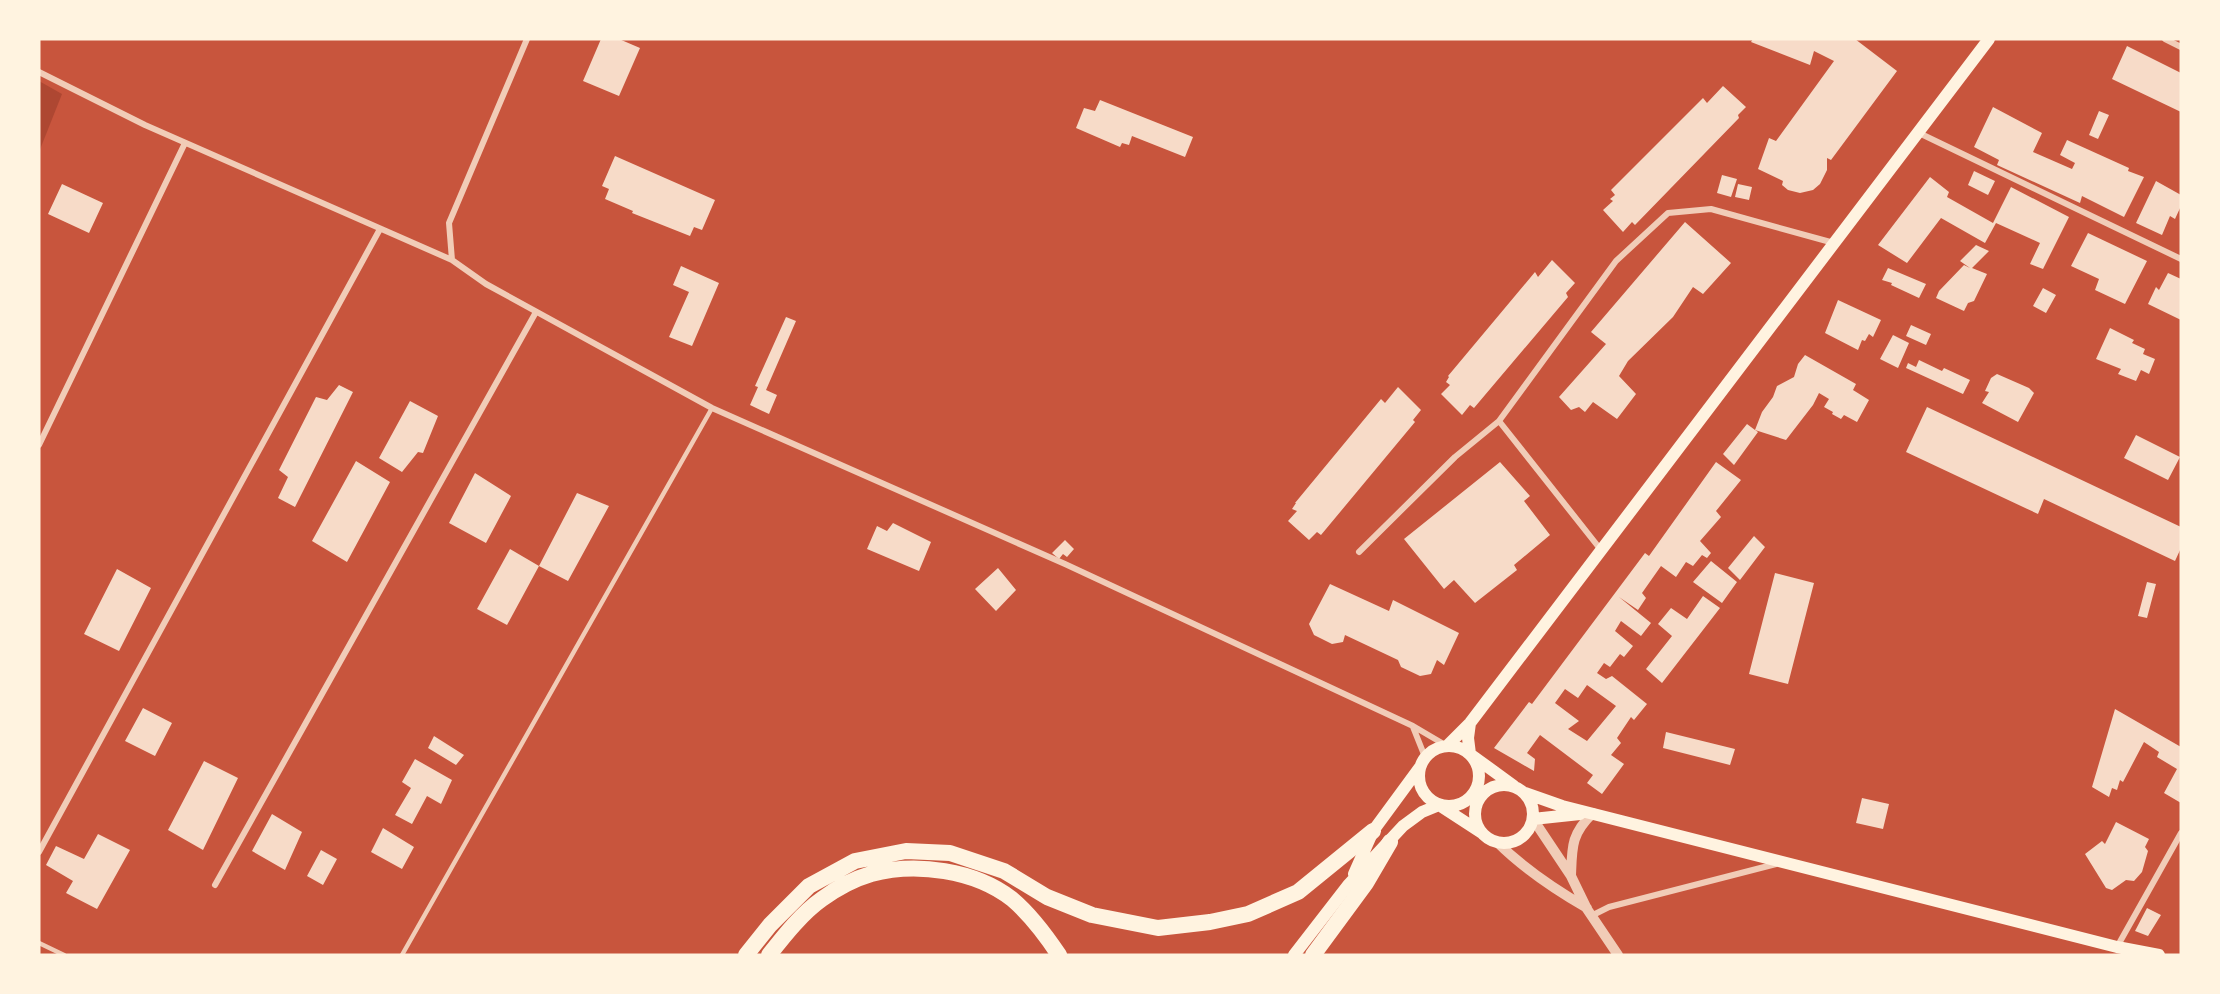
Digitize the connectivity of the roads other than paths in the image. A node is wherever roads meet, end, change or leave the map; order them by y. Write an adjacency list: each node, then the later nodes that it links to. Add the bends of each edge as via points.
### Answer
1 (527, 39): 11 (street, via 449,223)
2 (1989, 39): 6 (main road)
3 (2165, 39): 4 (street)
4 (2181, 47)
5 (39, 72): 7 (street)
6 (1919, 133): 9 (main road); 10 (street)
7 (185, 143): 8 (street); 15 (street)
8 (380, 229): 11 (street); 32 (street)
9 (1835, 243): 14 (street, via 1711,208 1668,213 1616,261); 16 (main road)
10 (2181, 259)
11 (452, 261): 12 (street)
12 (536, 312): 13 (street); 36 (street)
13 (712, 408): 19 (street, via 1065,564); 41 (lane)
14 (1499, 422): 16 (street); 17 (street, via 1455,458)
15 (39, 445)
16 (1601, 550): 18 (main road)
17 (1359, 552)
18 (1470, 723): 20 (main road); 21 (main road)
19 (1413, 726): 20 (street); 22 (street)
20 (1447, 746): 21 (main road); 22 (main road, via 1439,747)
21 (1470, 754): 23 (main road); 24 (main road, via 1479,769 1478,788 1466,802)
22 (1423, 762): 24 (main road, via 1421,786); 27 (main road)
23 (1520, 790): 25 (main road); 26 (main road, via 1533,809); 28 (main road, via 1498,785 1483,794 1475,817)
24 (1439, 805): 28 (main road); 30 (main road, via 1403,826)
25 (1593, 813): 26 (main road); 33 (main road); 34 (street, via 1579,826 1571,853)
26 (1533, 819): 31 (main road, via 1530,828 1516,841); 34 (street)
27 (1373, 831): 35 (main road); 42 (highway, via 1298,892 1248,914 1158,928 1092,915 1047,897 1004,871 950,853 906,851 855,861 809,886)
28 (1482, 833): 31 (main road)
29 (2181, 833): 39 (street)
30 (1390, 842): 35 (main road); 46 (highway, via 1366,883)
31 (1497, 842): 37 (street, via 1515,860)
32 (39, 852)
33 (1782, 862): 37 (street); 39 (main road)
34 (1571, 876): 37 (street)
35 (1349, 884): 45 (main road)
36 (215, 885)
37 (1590, 912): 47 (street)
38 (39, 943): 40 (lane)
39 (2117, 947): 48 (main road)
40 (64, 955)
41 (402, 955)
42 (746, 955)
43 (769, 955): 44 (highway, via 820,900 872,874 913,868 949,872 983,883 1011,898 1039,925)
44 (1059, 955)
45 (1294, 955)
46 (1313, 955)
47 (1618, 955)
48 (2159, 955)

